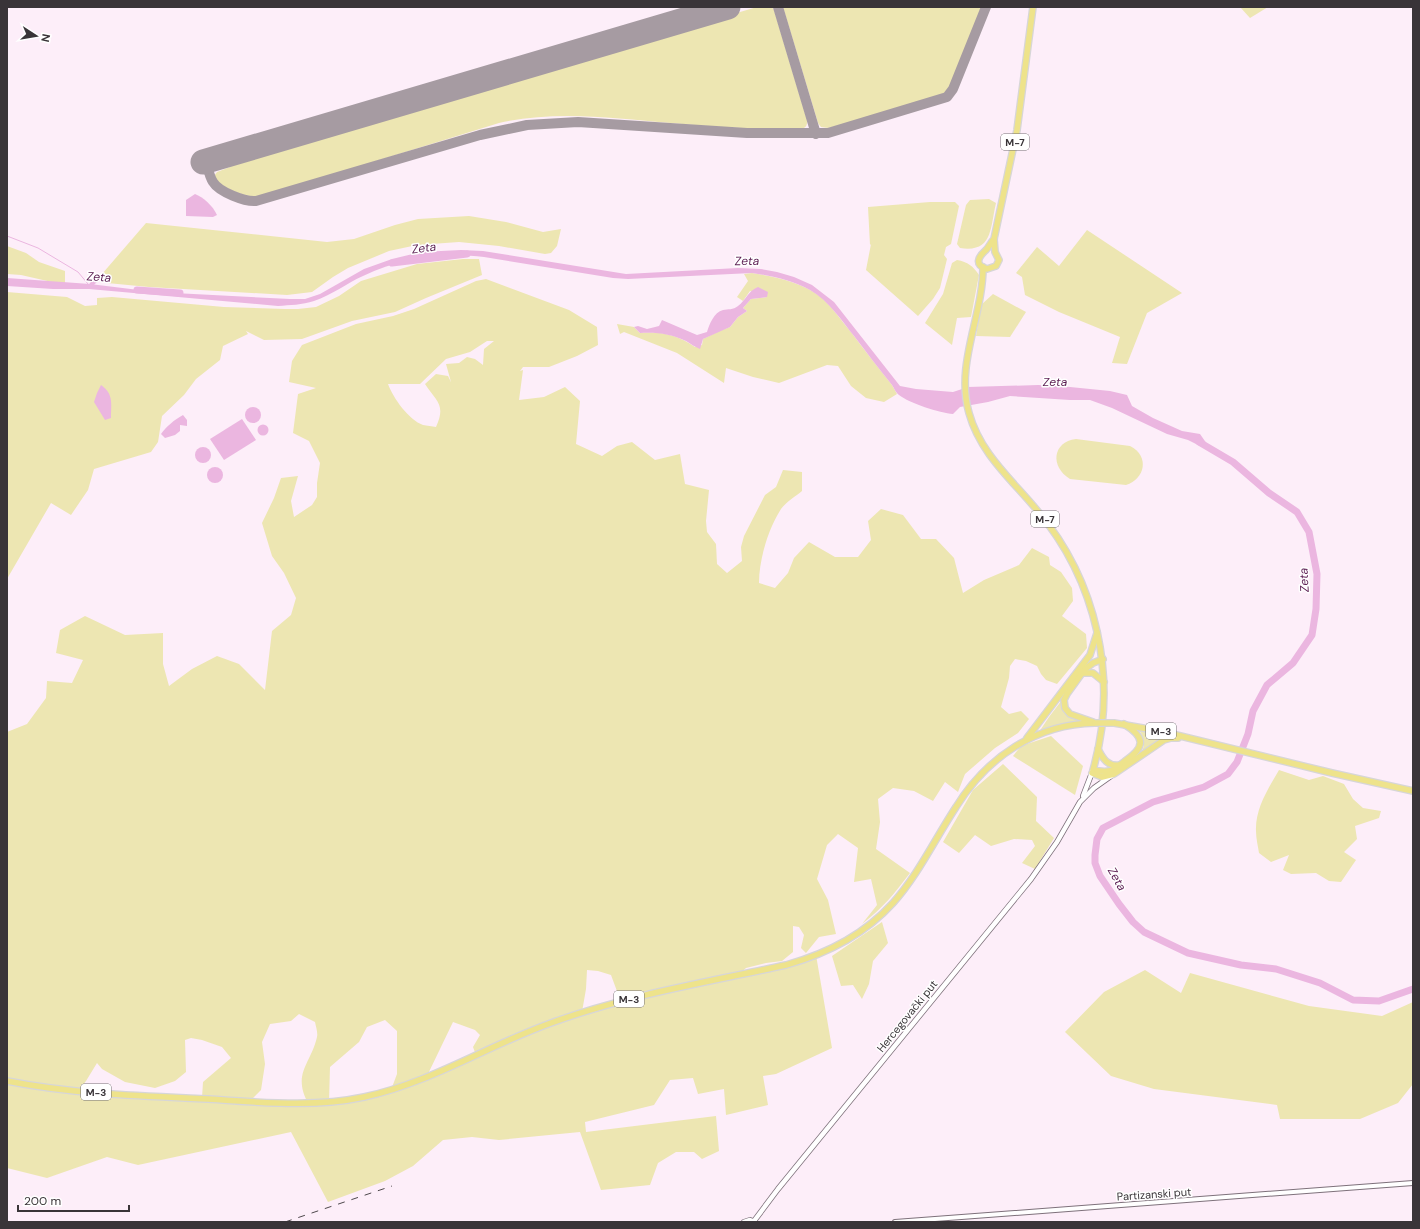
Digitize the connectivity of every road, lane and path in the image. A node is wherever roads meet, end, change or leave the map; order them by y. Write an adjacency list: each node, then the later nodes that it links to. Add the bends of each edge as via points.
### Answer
1 (1033, 7): 2 (main road, M-7, via 1018,123)
2 (994, 239): 3 (main road, M-7); 4 (main road, M-7)
3 (986, 250): 4 (main road); 5 (main road, M-7, via 979,259)
4 (995, 252): 6 (main road, M-7, via 999,257 998,263)
5 (983, 267): 6 (main road); 7 (main road, M-7)
6 (991, 269): 7 (main road, M-7)
7 (983, 284): 8 (main road, M-7, via 967,357 966,401 971,421 988,454 1061,541 1081,582)
8 (1097, 631): 9 (main road); 10 (main road, M-7)
9 (1090, 655): 10 (main road); 15 (main road)
10 (1103, 659): 11 (main road, via 1091,663); 12 (main road, M-7)
11 (1082, 673): 12 (main road, via 1094,673); 13 (main road, via 1066,696 1065,707 1072,716)
12 (1104, 682): 17 (main road, M-7)
13 (1095, 723): 14 (main road, M-3, bridge); 15 (main road, M-3, via 1060,727)
14 (1124, 724): 16 (main road, M-3); 18 (main road, via 1137,733 1140,743 1136,753)
15 (1026, 740): 23 (main road, M-3, via 1000,757 971,786 957,804 908,885 886,910 849,939 806,959 582,1012 532,1030 407,1085 350,1100 298,1103 186,1098 73,1091)
16 (1198, 740): 20 (main road, via 1167,739); 21 (main road, M-3)
17 (1098, 749): 18 (main road, via 1106,762); 19 (main road, M-7)
18 (1121, 764): 19 (main road, via 1110,771)
19 (1092, 771): 20 (main road, via 1101,777); 22 (main road)
20 (1112, 775): 22 (main road)
21 (1413, 791)
22 (1080, 802): 25 (main road, Hercegovački put, via 1028,883 778,1189)
23 (7, 1081)
24 (1413, 1183): 27 (street, Partizanski put)
25 (755, 1221): 26 (main road)
26 (744, 1222)
27 (896, 1222)

